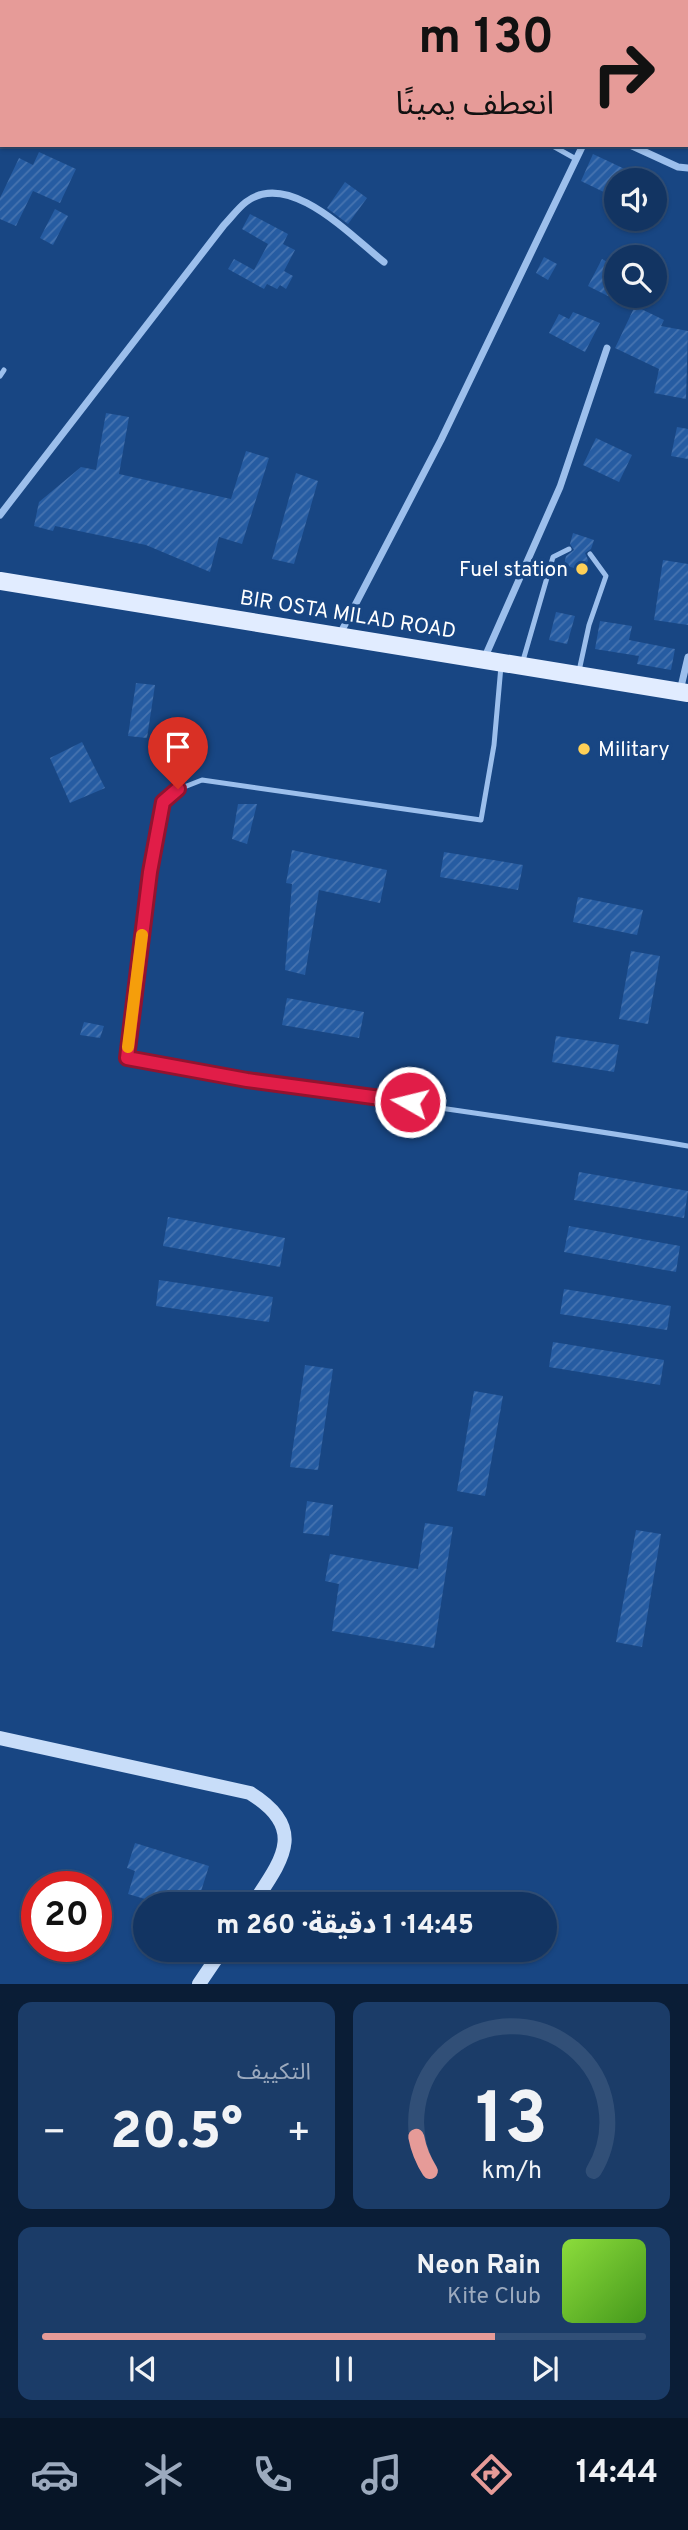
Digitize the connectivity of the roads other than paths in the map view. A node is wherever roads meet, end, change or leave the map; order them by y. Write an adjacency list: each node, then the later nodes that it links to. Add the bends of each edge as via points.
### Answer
1 (555, 147): 4 (lane)
2 (582, 147): 4 (street)
3 (634, 147): 5 (street)
4 (576, 159): 12 (street, via 441,440)
5 (688, 168)
6 (384, 262): 8 (street, via 297,196 273,191 247,201)
7 (607, 348): 14 (street)
8 (0, 515)
9 (569, 549): 15 (lane, via 553,557)
10 (590, 554): 16 (lane, via 606,576)
11 (0, 581): 12 (main road, BIR OSTA MILAD ROAD)
12 (339, 635): 14 (main road, BIR OSTA MILAD ROAD)
13 (688, 657): 17 (street)
14 (493, 661): 15 (main road, BIR OSTA MILAD ROAD); 18 (lane, via 494,744 481,820 202,780 178,789 163,802 127,1058)
15 (521, 666): 16 (main road, BIR OSTA MILAD ROAD)
16 (579, 674): 17 (main road, BIR OSTA MILAD ROAD)
17 (684, 692)
18 (688, 1146)
19 (0, 1738): 20 (street, via 250,1793 271,1806 286,1832 281,1862)
20 (261, 1892)
21 (214, 1962): 22 (street)
22 (199, 1984)

